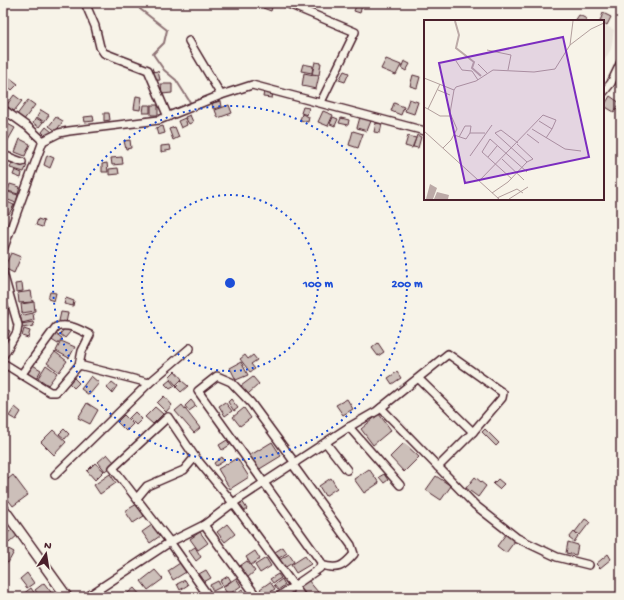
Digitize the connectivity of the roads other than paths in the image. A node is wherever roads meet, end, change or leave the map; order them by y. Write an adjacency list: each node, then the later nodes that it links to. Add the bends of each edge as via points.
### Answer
1 (286, 3): 7 (street, via 355,32)
2 (86, 5): 9 (street, via 104,53 148,70)
3 (189, 41): 6 (street)
4 (621, 62): 5 (street)
5 (604, 92)
6 (222, 95): 7 (street, via 252,85); 9 (street)
7 (321, 102): 10 (street)
8 (3, 110): 11 (street)
9 (168, 117): 11 (street, via 69,130)
10 (424, 131)
11 (43, 141): 14 (street)
12 (3, 155): 13 (street)
13 (22, 162)
14 (3, 250)
15 (3, 273): 17 (street, via 18,325 17,332)
16 (190, 348): 22 (street)
17 (3, 356)
18 (3, 363): 20 (street)
19 (79, 365): 20 (street, via 56,392 46,391); 20 (street, via 82,351 90,335 72,326 60,326 56,327); 22 (street)
20 (21, 375)
21 (419, 379): 23 (street); 25 (street); 25 (street, via 448,354 503,393 502,398)
22 (149, 383): 31 (street)
23 (381, 408): 24 (street); 29 (street)
24 (349, 427): 26 (street); 33 (street)
25 (473, 432): 29 (street)
26 (326, 443): 28 (street); 30 (street)
27 (195, 457): 34 (street, via 184,470 147,486); 34 (street, via 168,417 114,468); 35 (street)
28 (294, 464): 32 (street); 32 (street, via 251,403 231,382 217,376 198,391); 39 (street, via 351,545 354,554 344,566 331,568)
29 (438, 467): 40 (street, via 476,505 517,538 557,556)
30 (347, 470)
31 (55, 475)
32 (264, 484): 35 (street); 39 (street)
33 (400, 485)
34 (137, 498): 38 (street)
35 (233, 503): 37 (street); 41 (street)
36 (3, 508): 42 (main road)
37 (204, 525): 38 (street); 45 (street)
38 (170, 542): 43 (street); 44 (street)
39 (321, 565): 41 (street)
40 (590, 565)
41 (293, 587): 46 (street); 47 (street)
42 (66, 597)
43 (87, 597)
44 (209, 597)
45 (257, 597)
46 (278, 597)
47 (302, 597)

